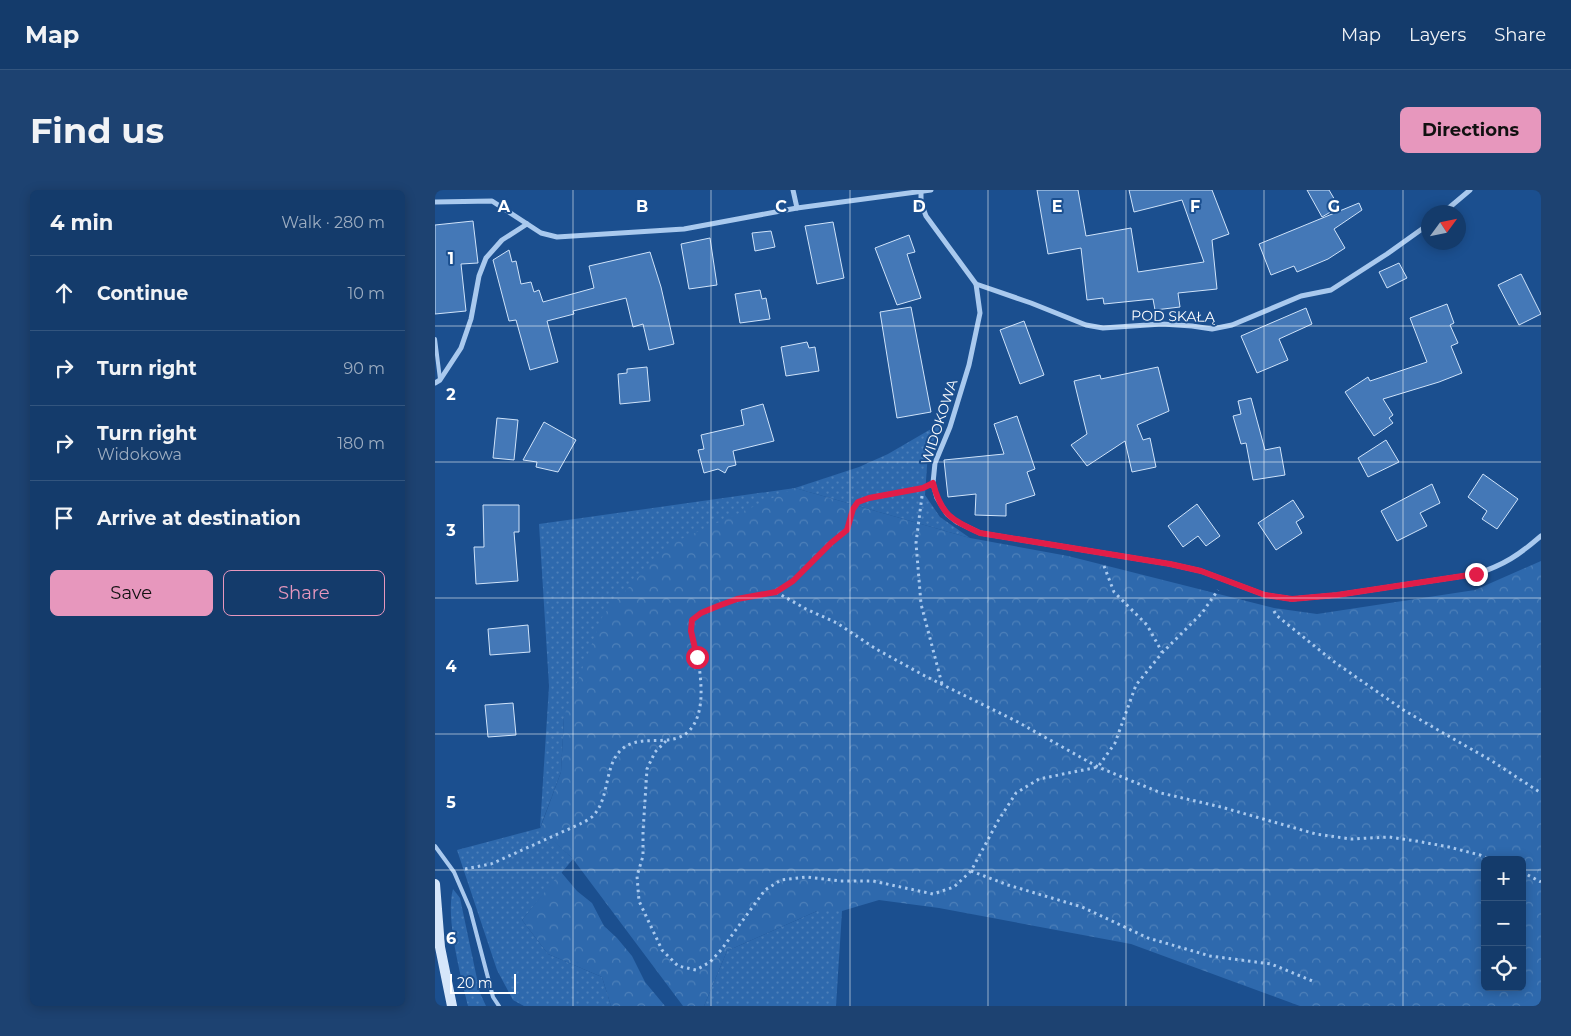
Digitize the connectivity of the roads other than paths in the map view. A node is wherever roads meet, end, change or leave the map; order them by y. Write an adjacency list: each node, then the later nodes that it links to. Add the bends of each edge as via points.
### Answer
1 (793, 190): 7 (street)
2 (931, 190): 4 (street)
3 (1470, 190): 6 (street)
4 (921, 192): 7 (street); 10 (street, via 925,216)
5 (435, 202): 8 (street, via 491,201)
6 (1452, 205)
7 (797, 208): 8 (street, via 684,229 557,237 541,233)
8 (527, 224): 12 (street, via 502,240 485,258 461,348)
9 (1421, 230): 10 (street, POD SKAŁĄ, via 1331,290 1301,296 1232,325 1211,329 1162,324 1103,328 1086,325)
10 (976, 284): 14 (street, WIDOKOWA, via 980,313 969,365 935,463 933,483 937,498 947,514 980,533 1170,564 1201,571 1265,595 1292,599 1476,574 1497,567)
11 (435, 339): 12 (lane)
12 (441, 380): 13 (street)
13 (435, 383)
14 (1541, 536)
15 (435, 846): 18 (lane, via 454,872 470,909 493,997)
16 (435, 884): 17 (main road, via 440,947)
17 (453, 1006)
18 (499, 1006)

